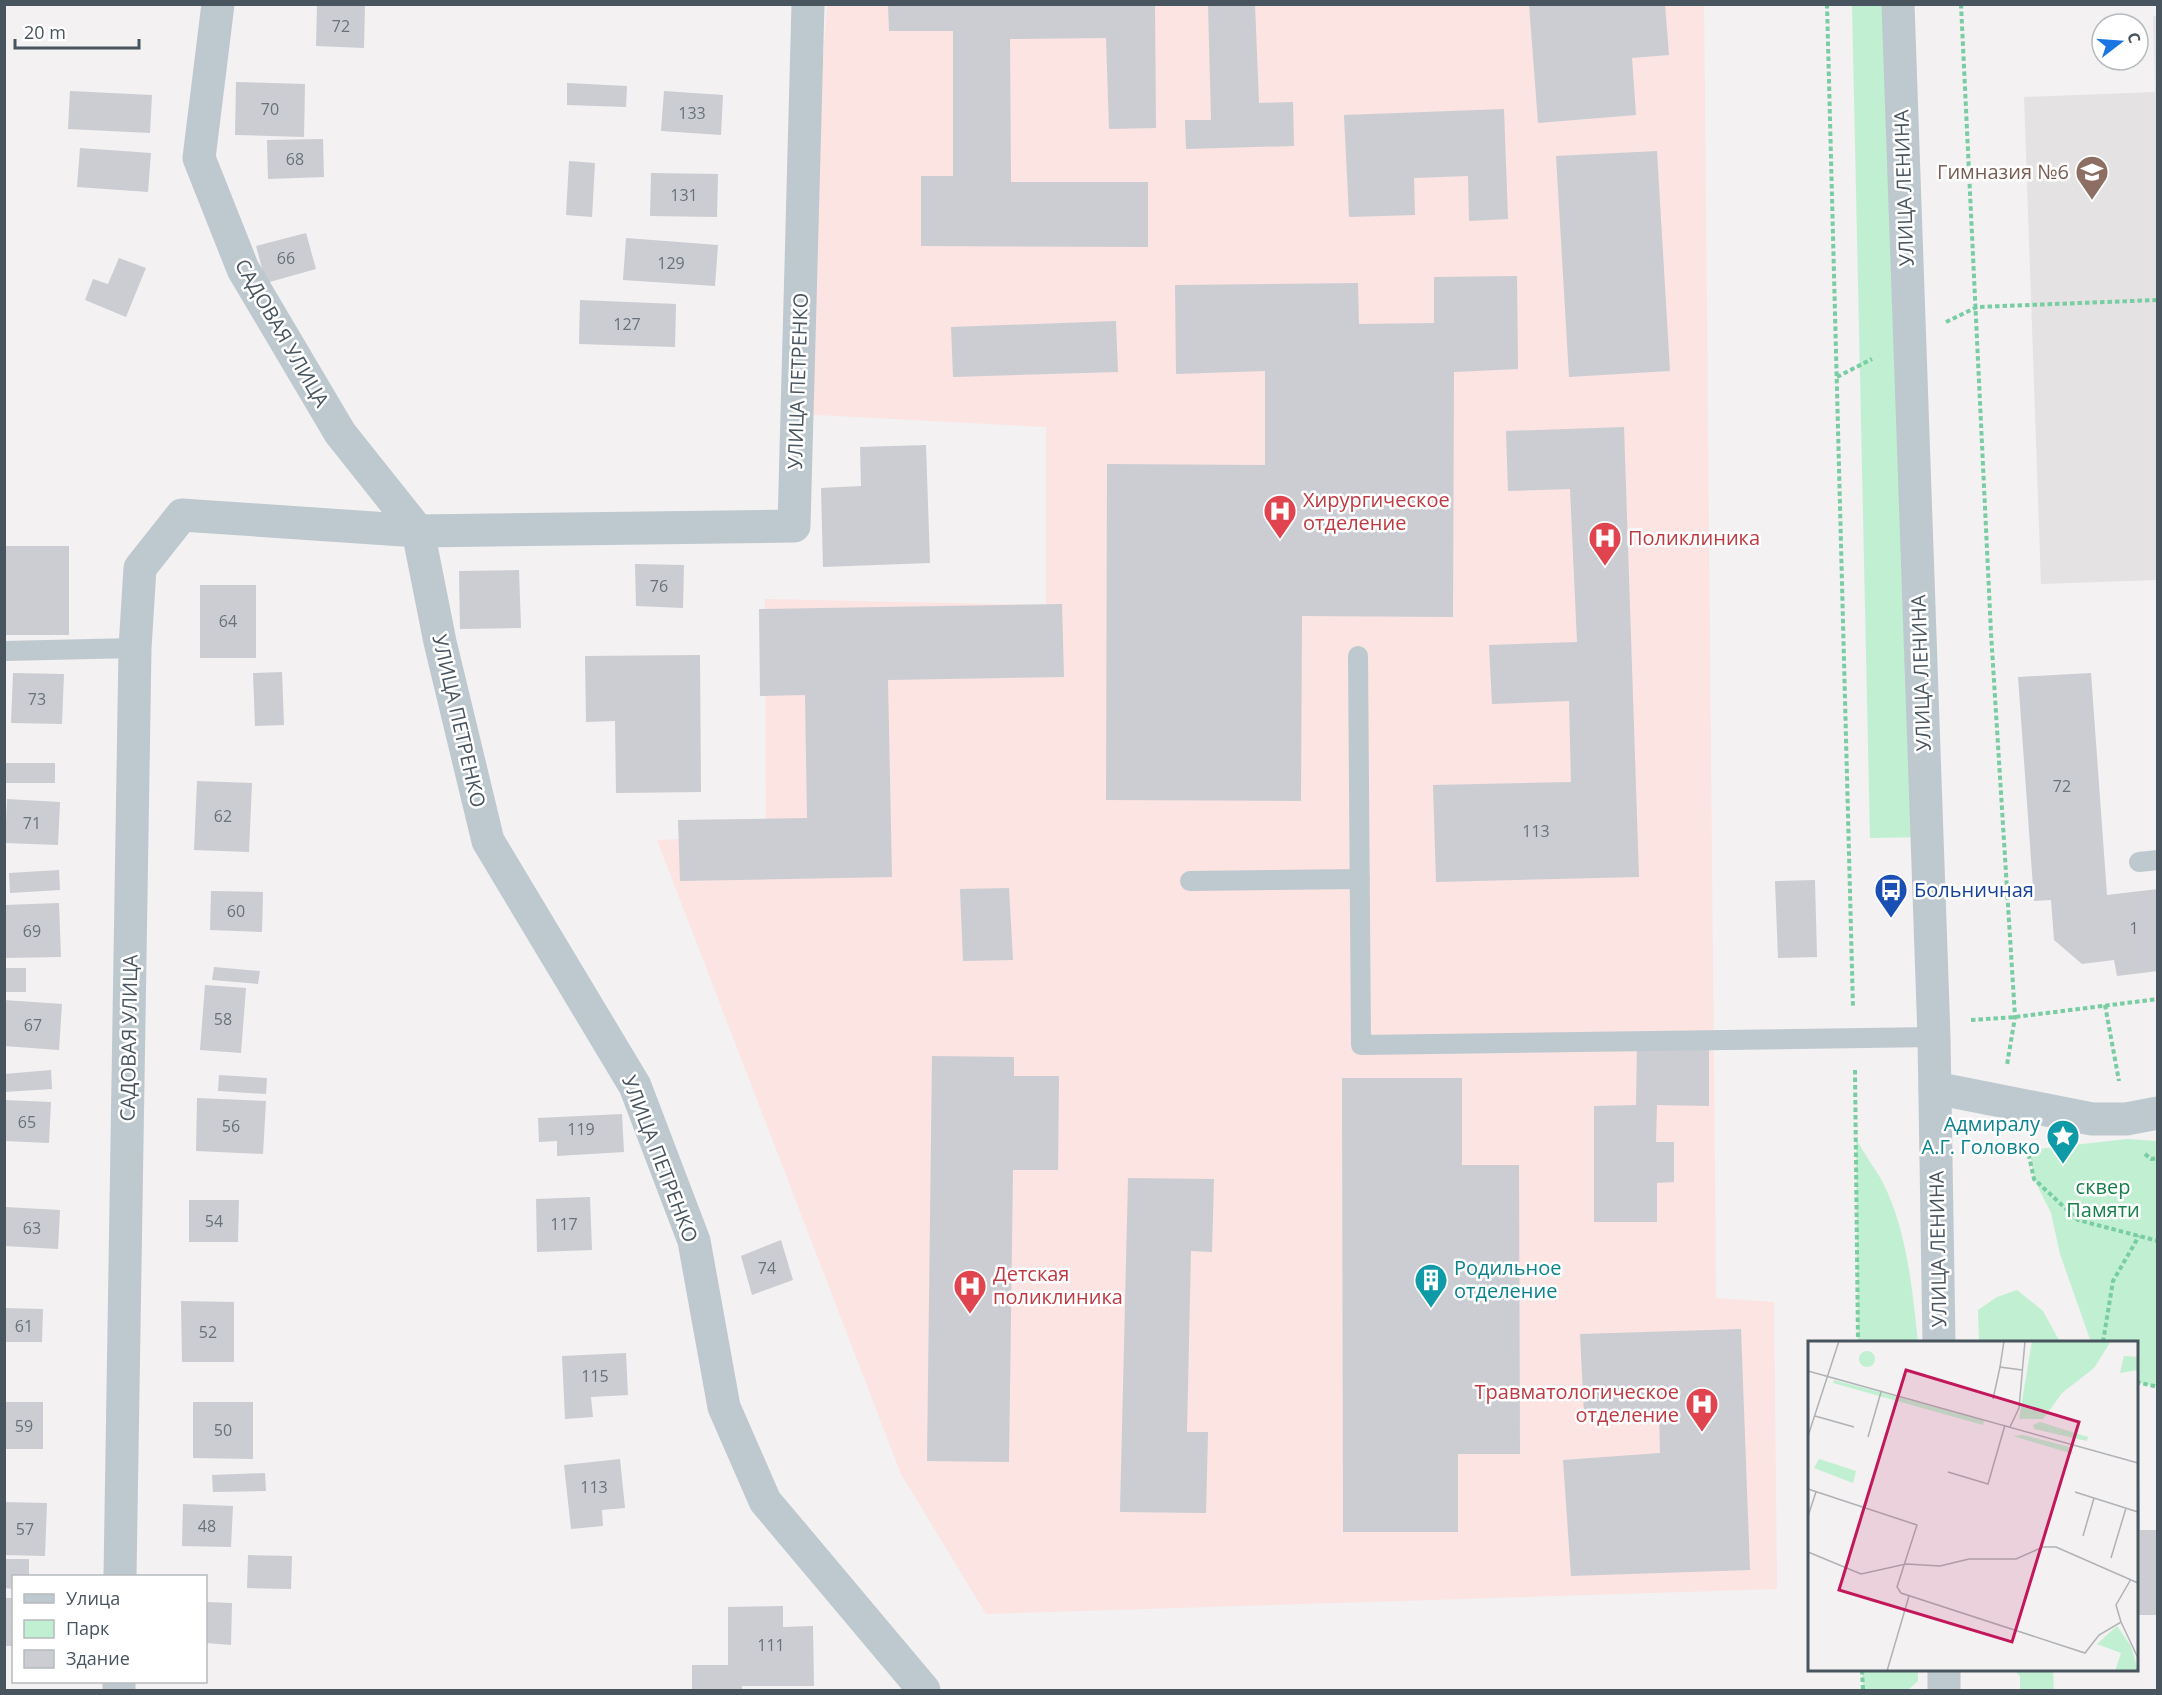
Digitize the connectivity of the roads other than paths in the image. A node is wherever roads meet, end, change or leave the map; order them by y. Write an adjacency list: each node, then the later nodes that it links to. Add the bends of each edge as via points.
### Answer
1 (218, 4): 5 (street, САДОВАЯ УЛИЦА, via 199,158 243,269 340,433)
2 (808, 4): 5 (street, УЛИЦА ПЕТРЕНКО, via 794,526)
3 (1898, 4): 11 (street, УЛИЦА ЛЕНИНА)
4 (182, 515): 5 (street, УЛИЦА ПЕТРЕНКО); 6 (street, САДОВАЯ УЛИЦА, via 140,568)
5 (418, 531): 17 (street, УЛИЦА ПЕТРЕНКО, via 488,841 635,1086 694,1241 724,1407 765,1501)
6 (135, 648): 7 (lane); 15 (street, САДОВАЯ УЛИЦА)
7 (4, 651)
8 (1358, 656): 9 (lane)
9 (1360, 879): 10 (lane); 11 (lane, via 1361,1045)
10 (1190, 881)
11 (1934, 1037): 12 (street, УЛИЦА ЛЕНИНА)
12 (1935, 1088): 13 (street, via 2092,1119); 14 (street, УЛИЦА ЛЕНИНА)
13 (2142, 1116)
14 (1939, 1341)
15 (120, 1575)
16 (1944, 1671): 18 (street)
17 (924, 1690)
18 (1944, 1690)

